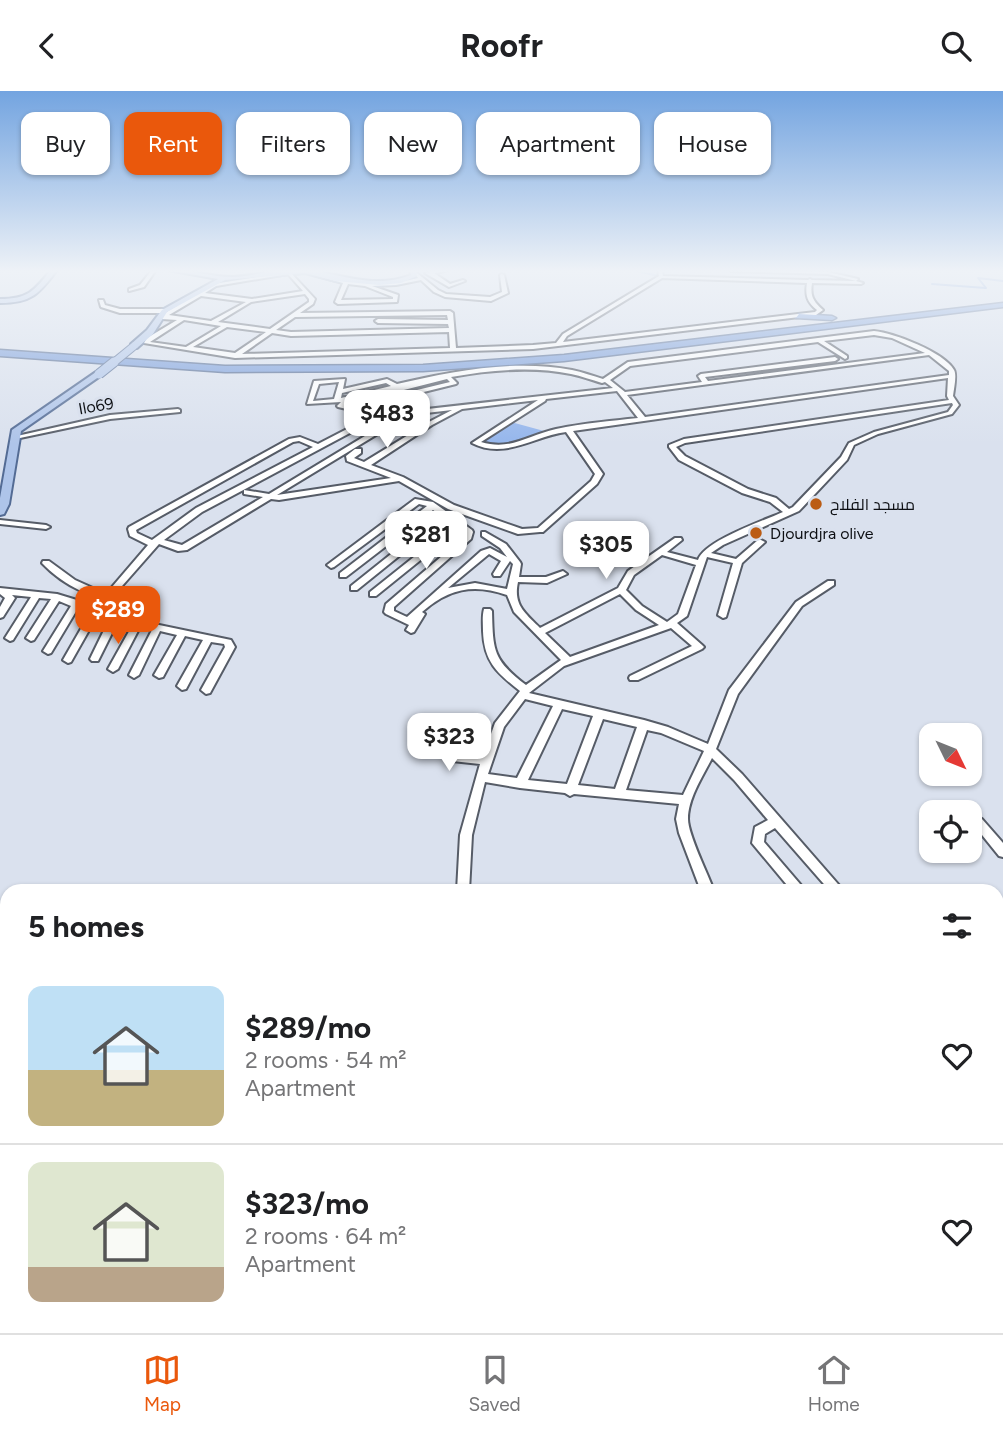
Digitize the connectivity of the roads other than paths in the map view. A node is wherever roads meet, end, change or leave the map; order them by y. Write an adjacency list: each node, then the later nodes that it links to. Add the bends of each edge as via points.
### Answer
1 (153, 328): 45 (main road, bridge, via 99,374)
2 (167, 328): 20 (street, via 147,343)
3 (221, 328): 20 (street)
4 (248, 328): 14 (street)
5 (276, 328): 14 (street)
6 (374, 328): 15 (street)
7 (425, 328): 15 (street)
8 (451, 328): 21 (street)
9 (576, 328): 18 (street)
10 (699, 328): 18 (street)
11 (773, 328): 22 (highway, via 553,354 401,364 220,363)
12 (814, 328): 16 (highway)
13 (823, 328): 17 (highway, via 804,333)
14 (271, 331): 15 (street); 25 (street)
15 (372, 332): 23 (street)
16 (753, 335): 17 (highway); 22 (highway, via 532,361 381,369 225,369)
17 (817, 339): 19 (street, via 882,333); 26 (street); 31 (street, via 630,363)
18 (557, 345): 21 (street)
19 (918, 348): 24 (street); 26 (street)
20 (186, 349): 25 (street)
21 (453, 349): 23 (street)
22 (0, 351)
23 (376, 351): 25 (street)
24 (928, 354): 28 (street); 30 (street, via 944,363)
25 (235, 356)
26 (845, 358): 27 (street)
27 (776, 366): 28 (street); 32 (street, via 701,376)
28 (784, 373): 32 (street)
29 (447, 376): 29 (street, via 345,402 340,406 351,408 454,383); 31 (street, via 564,372); 33 (street)
30 (953, 376): 40 (street); 44 (street)
31 (600, 382): 34 (street); 36 (street); 37 (street)
32 (706, 383): 36 (street)
33 (396, 386): 35 (street, via 387,380); 39 (street)
34 (600, 391): 36 (street); 37 (street)
35 (340, 392): 39 (street); 39 (street, via 343,380 318,381 309,402)
36 (621, 392): 44 (street)
37 (572, 394): 38 (street)
38 (548, 397): 41 (street); 47 (street, via 475,443 490,449 507,448)
39 (337, 401)
40 (953, 401): 59 (street, via 955,409 950,413 852,444 844,458); 59 (street, via 671,446 682,458 745,491 773,500)
41 (468, 405): 43 (street); 46 (street)
42 (178, 411): 48 (street, Ilo69, via 110,417)
43 (410, 412): 49 (street, via 376,416); 50 (street)
44 (643, 419): 47 (street)
45 (24, 424): 48 (main road); 58 (main road, via 15,432)
46 (428, 425): 51 (street); 51 (street, via 407,422 349,457)
47 (568, 429): 54 (street, via 599,474 534,533 451,507)
48 (20, 436): 61 (main road, via 10,507)
49 (320, 448): 50 (street); 68 (street, via 200,510); 68 (street, via 291,440 132,529)
50 (337, 456): 56 (street)
51 (365, 465): 52 (street)
52 (400, 479): 54 (street); 56 (street)
53 (437, 486): 54 (street)
54 (420, 489)
55 (247, 492): 56 (street)
56 (267, 498): 66 (street, via 184,548)
57 (433, 506): 60 (street); 73 (street, via 413,502); 76 (street)
58 (0, 512)
59 (789, 513): 70 (street, via 720,543)
60 (445, 515): 62 (street); 79 (street)
61 (0, 521): 63 (street)
62 (459, 524): 84 (street); 94 (street, via 469,532 467,539 389,606 389,612)
63 (46, 527)
64 (485, 534): 77 (street, via 516,561)
65 (678, 540): 69 (street)
66 (163, 542)
67 (761, 543): 71 (street)
68 (153, 544): 87 (street)
69 (659, 552): 70 (street); 80 (street, via 631,573)
70 (702, 559): 71 (street); 96 (street, via 682,616)
71 (738, 562): 92 (street)
72 (46, 563): 87 (street, via 73,582)
73 (331, 565)
74 (563, 573): 77 (street, via 547,580)
75 (497, 574): 94 (street, via 506,560 484,552)
76 (343, 575)
77 (513, 579): 82 (street)
78 (831, 583): 118 (street, via 799,604 733,693)
79 (354, 588)
80 (621, 590): 96 (street, via 639,608); 98 (street)
81 (1, 591): 83 (street); 91 (street, via 10,597)
82 (511, 593): 94 (street, via 482,586 460,587 442,594); 98 (street, via 517,610)
83 (37, 594): 86 (street); 100 (street)
84 (373, 594)
85 (124, 595): 87 (street)
86 (57, 597): 88 (street); 101 (street)
87 (108, 597)
88 (77, 603): 90 (street); 103 (street)
89 (487, 611): 113 (street, via 489,656)
90 (95, 612): 93 (street); 105 (street)
91 (0, 615)
92 (723, 615)
93 (114, 619): 95 (street); 104 (street)
94 (413, 622)
95 (137, 624): 97 (street); 107 (street)
96 (669, 625): 106 (street); 110 (street, via 699,647)
97 (157, 628): 99 (street); 108 (street)
98 (539, 632): 106 (street)
99 (182, 634): 102 (street); 109 (street)
100 (10, 638)
101 (31, 638)
102 (208, 639): 111 (street); 112 (street, via 231,645)
103 (48, 651)
104 (95, 659)
105 (68, 660)
106 (568, 661): 113 (street)
107 (113, 669)
108 (134, 675)
109 (159, 675)
110 (634, 678)
111 (181, 686)
112 (206, 690)
113 (524, 693): 114 (street); 119 (street, via 499,726)
114 (559, 704): 115 (street); 121 (street)
115 (600, 713): 116 (street); 122 (street)
116 (644, 724): 118 (street); 123 (street)
117 (423, 744): 119 (street, via 452,757)
118 (709, 749): 124 (street); 125 (street)
119 (487, 761): 120 (street)
120 (481, 777): 121 (street); 128 (street, via 466,835)
121 (520, 784): 122 (street)
122 (570, 791): 123 (street)
123 (620, 793): 124 (street)
124 (686, 800): 129 (street, via 685,833)
125 (777, 821): 130 (street, via 760,831 758,843); 131 (street)
126 (982, 827): 127 (street)
127 (1003, 852)
128 (463, 884)
129 (705, 884)
130 (794, 884)
131 (832, 884)

